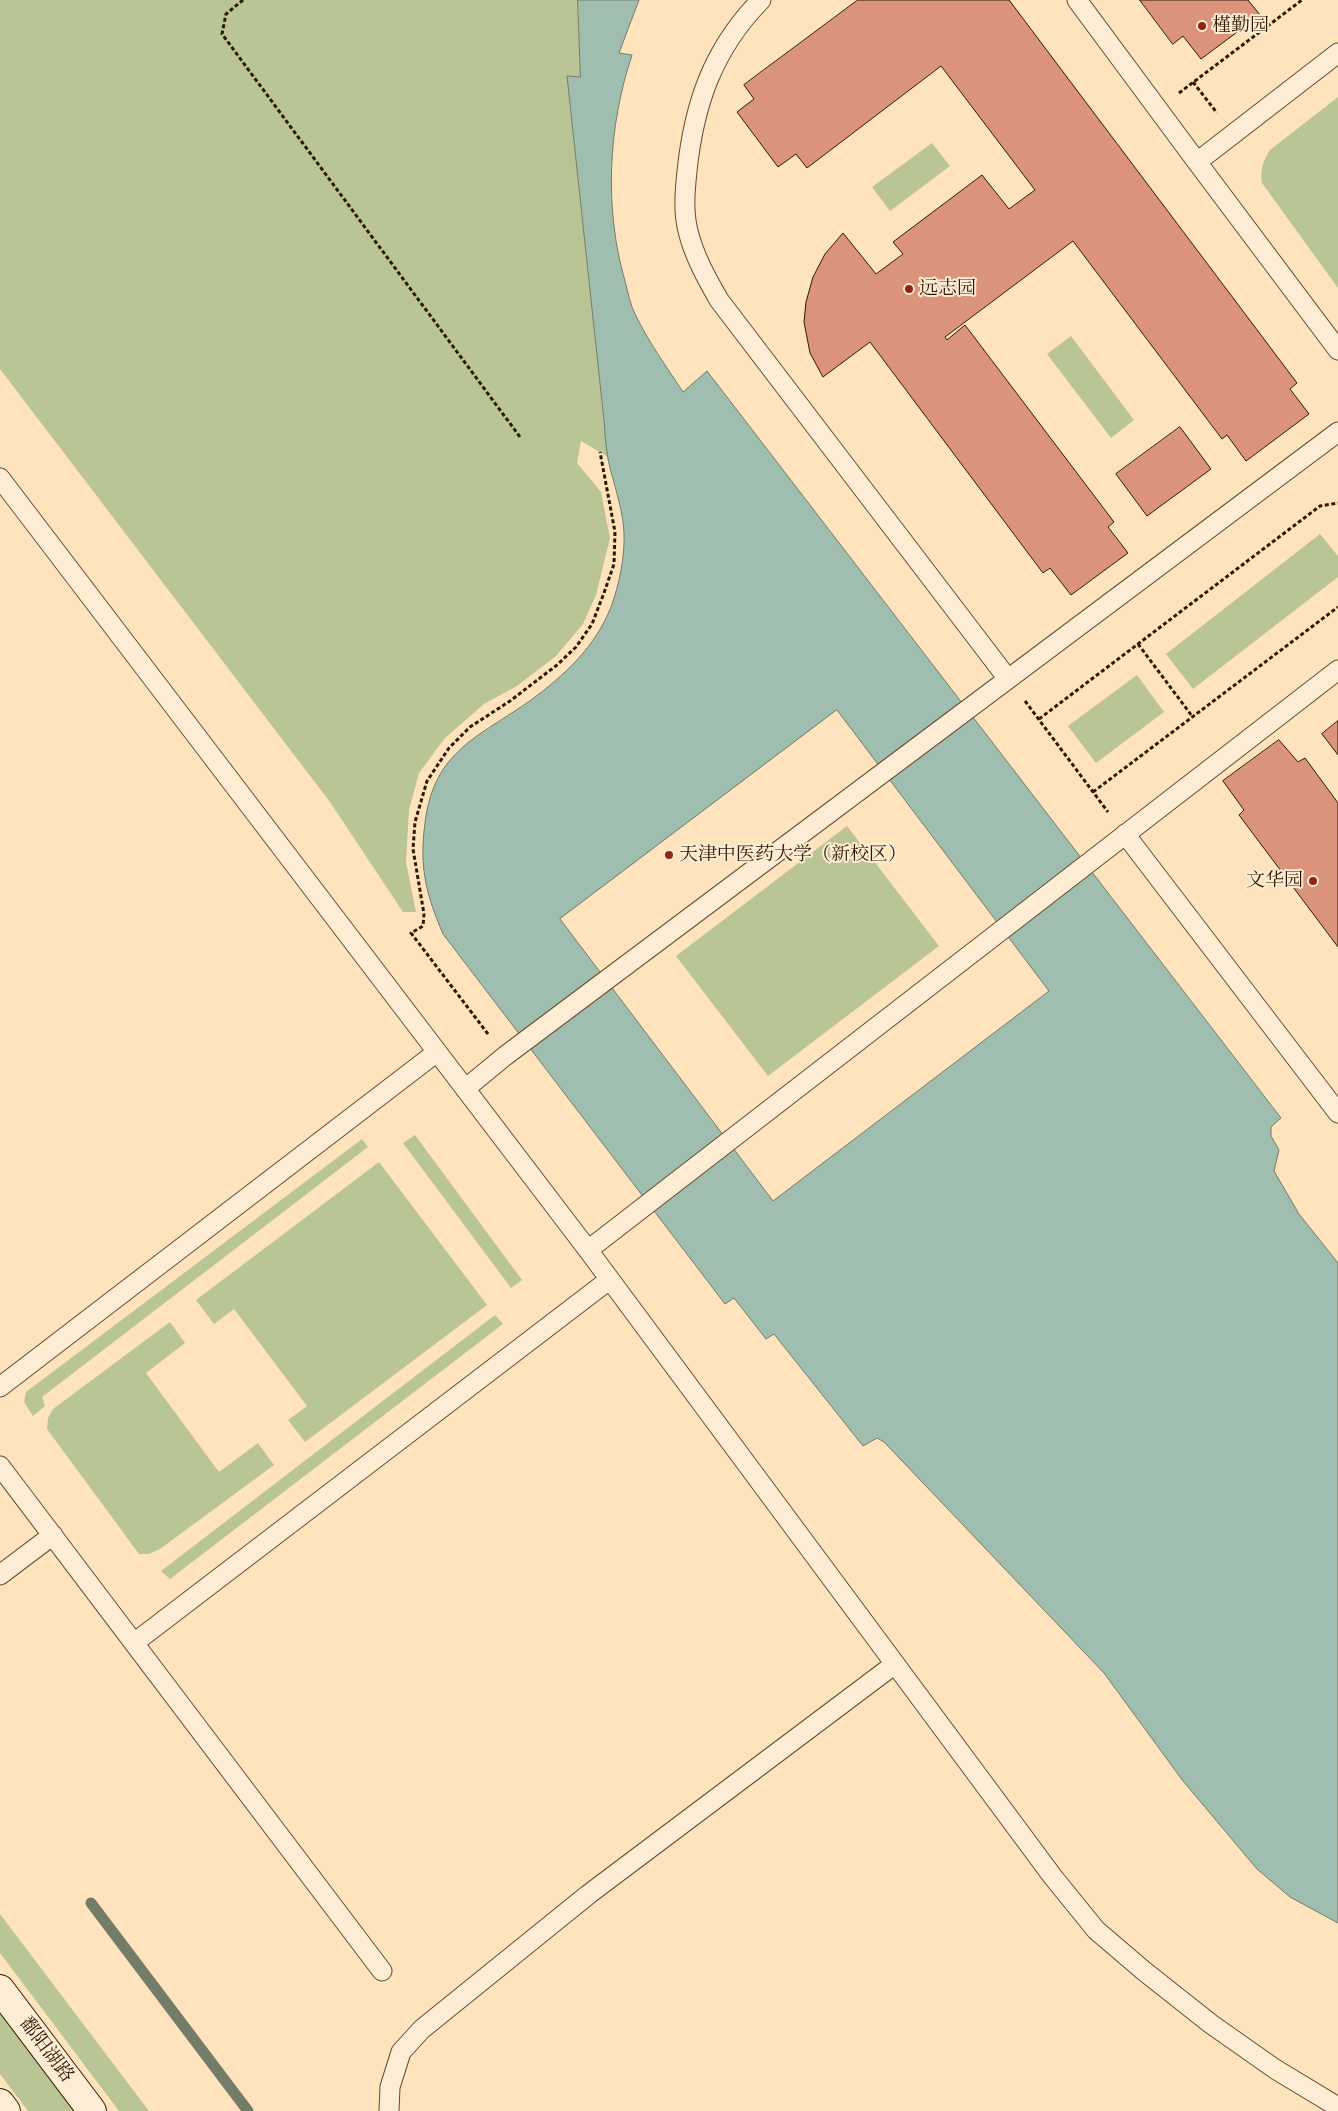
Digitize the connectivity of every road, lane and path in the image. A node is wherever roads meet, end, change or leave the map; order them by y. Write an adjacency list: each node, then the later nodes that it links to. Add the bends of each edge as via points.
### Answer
1 (243, 0): 10 (path, via 226,14 222,34)
2 (761, 0): 17 (lane, via 726,45 711,73 691,134 684,202 688,232 701,268 719,300)
3 (1077, 0): 6 (lane)
4 (1302, 0): 6 (path)
5 (1338, 54): 7 (lane)
6 (1158, 108): 7 (lane)
7 (1198, 162): 8 (lane)
8 (1338, 350)
9 (1338, 432): 17 (lane)
10 (520, 438)
11 (600, 452): 23 (path, via 615,532 614,564 592,624 576,647 557,665 470,727 449,748 427,781 415,822 413,849 424,914 423,926 410,933)
12 (0, 478): 22 (lane)
13 (1338, 503): 15 (path, via 1320,506)
14 (1338, 607): 18 (path)
15 (1138, 644): 18 (path); 19 (path)
16 (1338, 670): 21 (lane)
17 (1008, 679): 19 (path); 23 (lane)
18 (1192, 716): 20 (path)
19 (1039, 719): 20 (path)
20 (1093, 792): 21 (path)
21 (1125, 834): 25 (lane); 26 (lane)
22 (437, 1052): 24 (lane); 28 (lane)
23 (511, 1052): 24 (lane)
24 (465, 1089): 26 (lane)
25 (1338, 1113)
26 (588, 1250): 27 (lane)
27 (609, 1280): 32 (lane); 33 (lane)
28 (0, 1387)
29 (0, 1466): 30 (lane)
30 (53, 1535): 31 (lane); 32 (lane)
31 (0, 1575)
32 (134, 1643): 34 (lane)
33 (895, 1664): 37 (lane, via 1053,1878 1096,1930 1211,2024 1275,2069); 40 (lane, via 589,1894 422,2028 401,2052 390,2087)
34 (382, 1972)
35 (0, 1989): 39 (main road, 鄱阳湖路)
36 (0, 2103): 38 (main road)
37 (1338, 2107)
38 (6, 2111)
39 (92, 2111)
40 (389, 2111)

